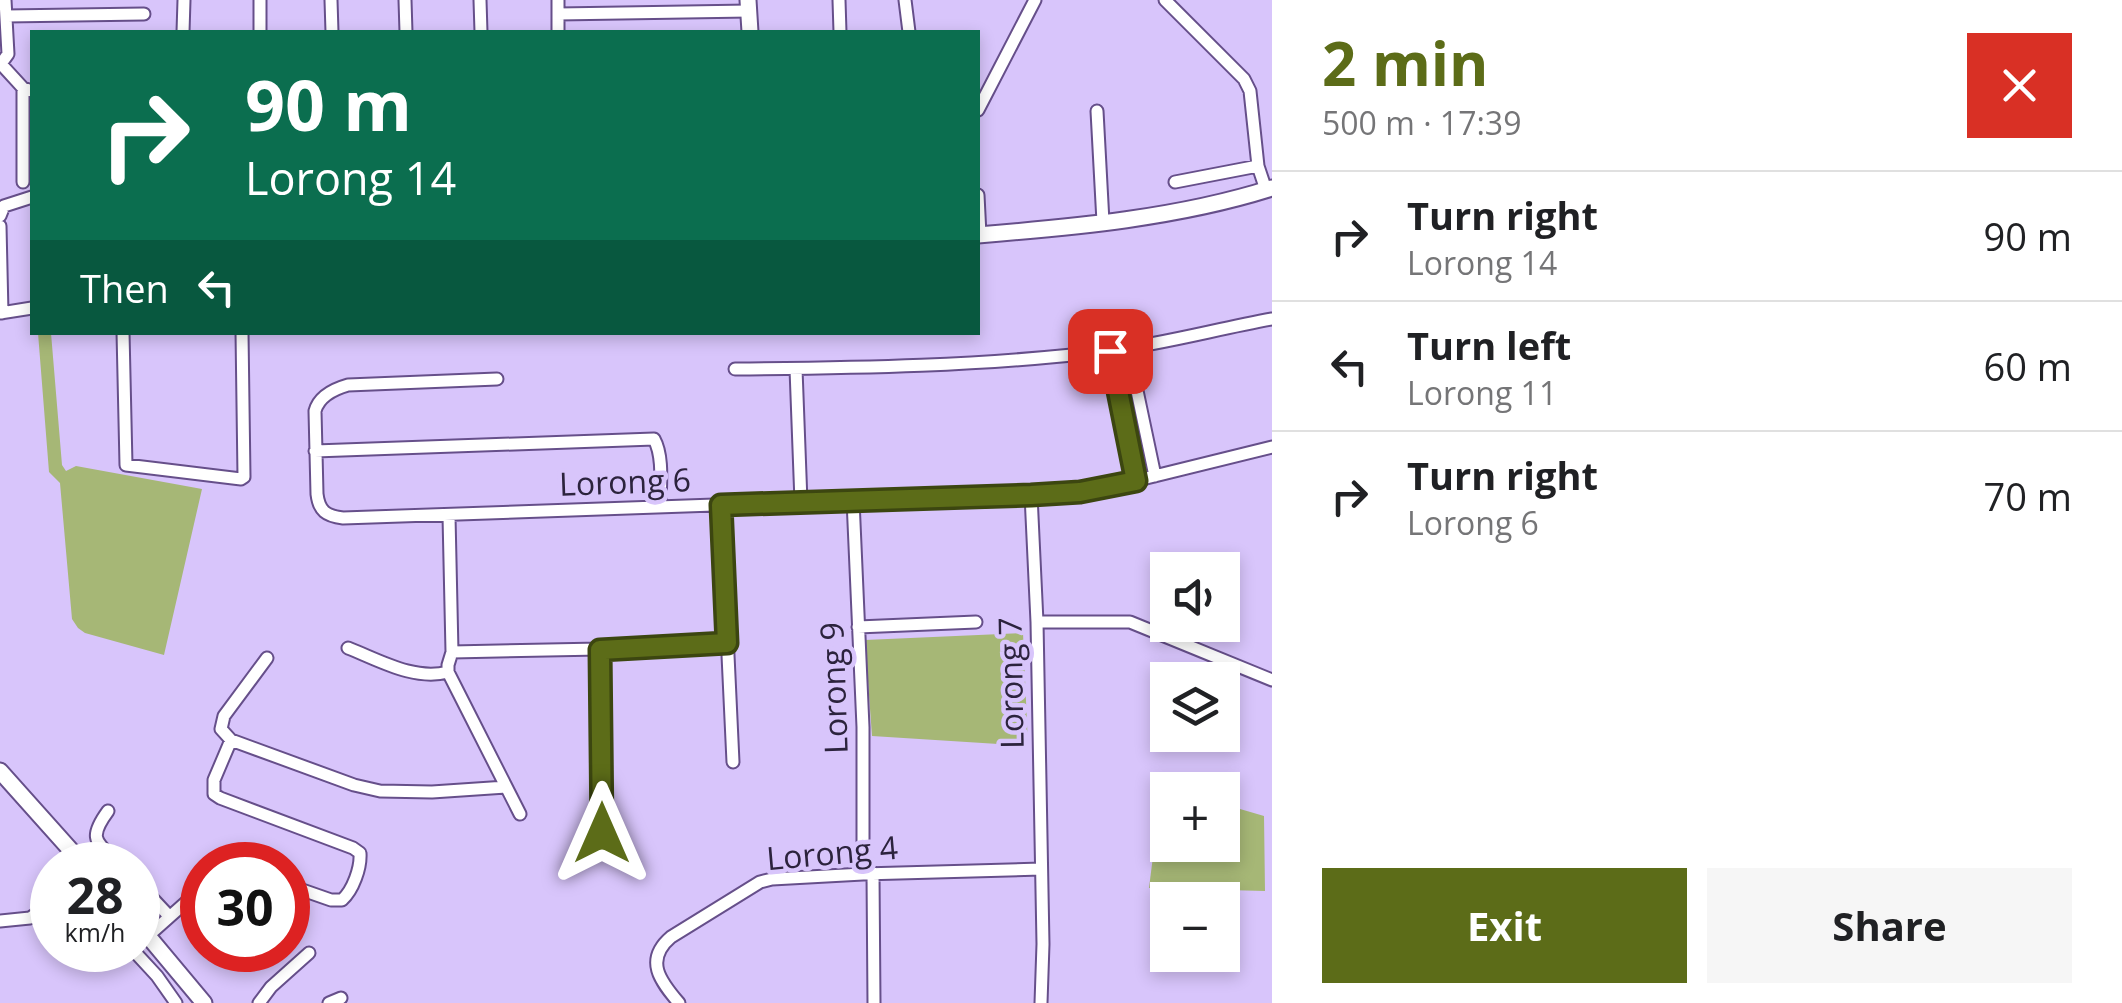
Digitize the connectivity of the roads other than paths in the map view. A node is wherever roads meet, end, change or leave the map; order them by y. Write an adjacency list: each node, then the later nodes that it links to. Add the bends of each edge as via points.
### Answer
1 (5, 0): 15 (street)
2 (184, 0): 16 (street)
3 (260, 0): 17 (street)
4 (331, 0): 18 (street)
5 (405, 0): 19 (street)
6 (480, 0): 20 (street)
7 (558, 0): 14 (street)
8 (839, 0): 23 (street)
9 (905, 0): 24 (street)
10 (1035, 0): 27 (street)
11 (1166, 0): 29 (street, via 1244,79)
12 (748, 5): 14 (street); 22 (street)
13 (144, 14): 15 (street)
14 (558, 14): 21 (street)
15 (6, 16): 25 (street, via 8,54)
16 (184, 30)
17 (260, 30)
18 (332, 30)
19 (406, 30)
20 (480, 30)
21 (558, 30)
22 (750, 30)
23 (840, 30)
24 (909, 30)
25 (1, 65): 26 (street)
26 (28, 90): 30 (street)
27 (980, 106)
28 (1097, 111): 35 (street)
29 (1258, 166): 31 (street); 32 (street)
30 (24, 182)
31 (1175, 182)
32 (1269, 189): 35 (street)
33 (30, 197): 34 (street, via 4,206)
34 (0, 216)
35 (1103, 222): 37 (street)
36 (0, 226): 39 (street)
37 (980, 235)
38 (30, 308): 39 (street)
39 (1, 313)
40 (1272, 319): 43 (street)
41 (123, 335): 42 (street, via 126,465 241,479)
42 (242, 335)
43 (1128, 348): 44 (street); 50 (street)
44 (1110, 351): 45 (street); 51 (street)
45 (796, 369): 46 (street); 54 (street)
46 (735, 370)
47 (497, 379): 49 (street, Lorong 6, via 334,390 316,406)
48 (1272, 447): 50 (street, Lorong 6)
49 (316, 451): 56 (street, via 654,438); 57 (street, Lorong 6, via 319,505 331,517)
50 (1154, 476): 51 (street, Lorong 6)
51 (1136, 481): 52 (street, Lorong 6)
52 (1031, 495): 53 (street, Lorong 6); 59 (street, Lorong 7)
53 (853, 500): 54 (street, Lorong 6); 60 (street, Lorong 9)
54 (801, 502): 55 (street, Lorong 6)
55 (721, 505): 56 (street, Lorong 6); 61 (street)
56 (660, 507): 57 (street, Lorong 6)
57 (449, 516): 64 (street)
58 (976, 622): 60 (street)
59 (1036, 622): 67 (street, via 1130,622); 77 (street, Lorong 7)
60 (858, 627): 78 (street, Lorong 9)
61 (727, 643): 63 (street); 69 (street)
62 (348, 648): 66 (street, via 412,672)
63 (600, 650): 64 (street); 74 (street)
64 (452, 652): 66 (street)
65 (267, 658): 68 (street, via 224,716 221,730)
66 (448, 672): 71 (street)
67 (1272, 680)
68 (231, 740): 71 (street, via 380,791); 79 (street, via 214,794 360,853 342,900)
69 (733, 762)
70 (0, 772): 75 (street)
71 (506, 787): 73 (street)
72 (108, 812): 76 (street, via 95,828)
73 (520, 814)
74 (602, 833)
75 (63, 842)
76 (100, 842)
77 (1041, 869): 78 (street, Lorong 4); 94 (street, Lorong 7)
78 (868, 873): 92 (street, Lorong 4, via 765,880 671,937 657,962 662,982); 93 (street, Lorong 9)
79 (310, 893)
80 (160, 906): 83 (street)
81 (180, 907): 83 (street)
82 (30, 916): 84 (street)
83 (169, 916): 85 (street)
84 (0, 921)
85 (160, 921)
86 (160, 951): 89 (street)
87 (153, 972): 90 (street)
88 (287, 972): 91 (street)
89 (200, 1002)
90 (176, 1003)
91 (259, 1003)
92 (679, 1003)
93 (874, 1003)
94 (1041, 1003)

